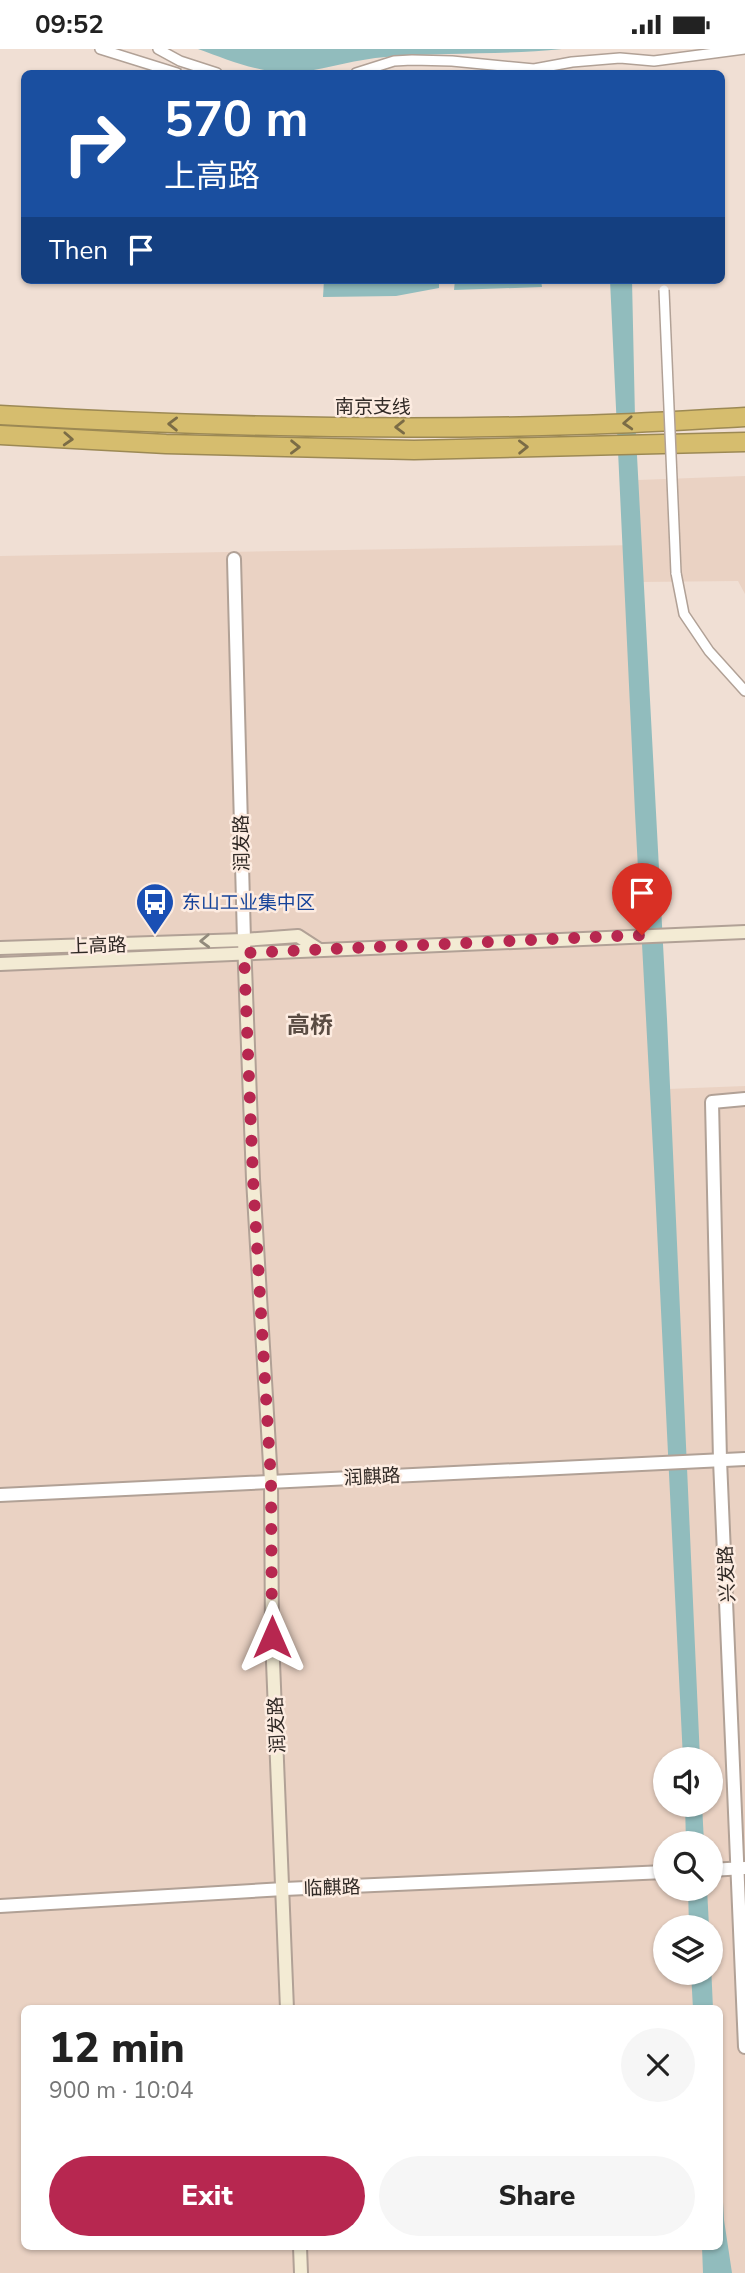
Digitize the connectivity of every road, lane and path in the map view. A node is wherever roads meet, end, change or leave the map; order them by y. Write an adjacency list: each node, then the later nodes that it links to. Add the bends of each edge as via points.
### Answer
1 (100, 49): 5 (street)
2 (158, 49): 6 (street)
3 (745, 49): 4 (street)
4 (654, 61): 7 (street, via 620,58 534,69 412,60); 8 (street)
5 (167, 70)
6 (208, 70)
7 (366, 70)
8 (652, 70)
9 (664, 285): 15 (street, bridge, via 676,573 684,614)
10 (0, 415): 11 (highway, 南京支线, one-way to 10, via 381,428)
11 (745, 417)
12 (0, 435): 13 (highway, one-way to 13, via 414,450)
13 (745, 442)
14 (234, 559): 17 (street, 润发路)
15 (745, 691)
16 (745, 932): 17 (main road, 上高路, via 318,949 298,936)
17 (244, 946): 18 (main road, 上高路, one-way to 18); 19 (main road, 上高路); 23 (main road, 润发路)
18 (0, 948)
19 (0, 964)
20 (745, 1099): 22 (street, 兴发路, via 712,1102)
21 (745, 1458): 22 (street, 润麒路)
22 (720, 1460): 23 (street, 润麒路); 25 (street, 兴发路)
23 (271, 1481): 24 (street, 润麒路); 28 (main road, 润发路, via 272,1637)
24 (0, 1495)
25 (742, 1868): 26 (street); 31 (street, 兴发路)
26 (723, 1869)
27 (653, 1872): 28 (street, 临麒路)
28 (284, 1889): 29 (street, 临麒路); 30 (main road, 润发路)
29 (0, 1906)
30 (288, 2005)
31 (745, 2047)
32 (300, 2250): 33 (main road)
33 (301, 2273)

